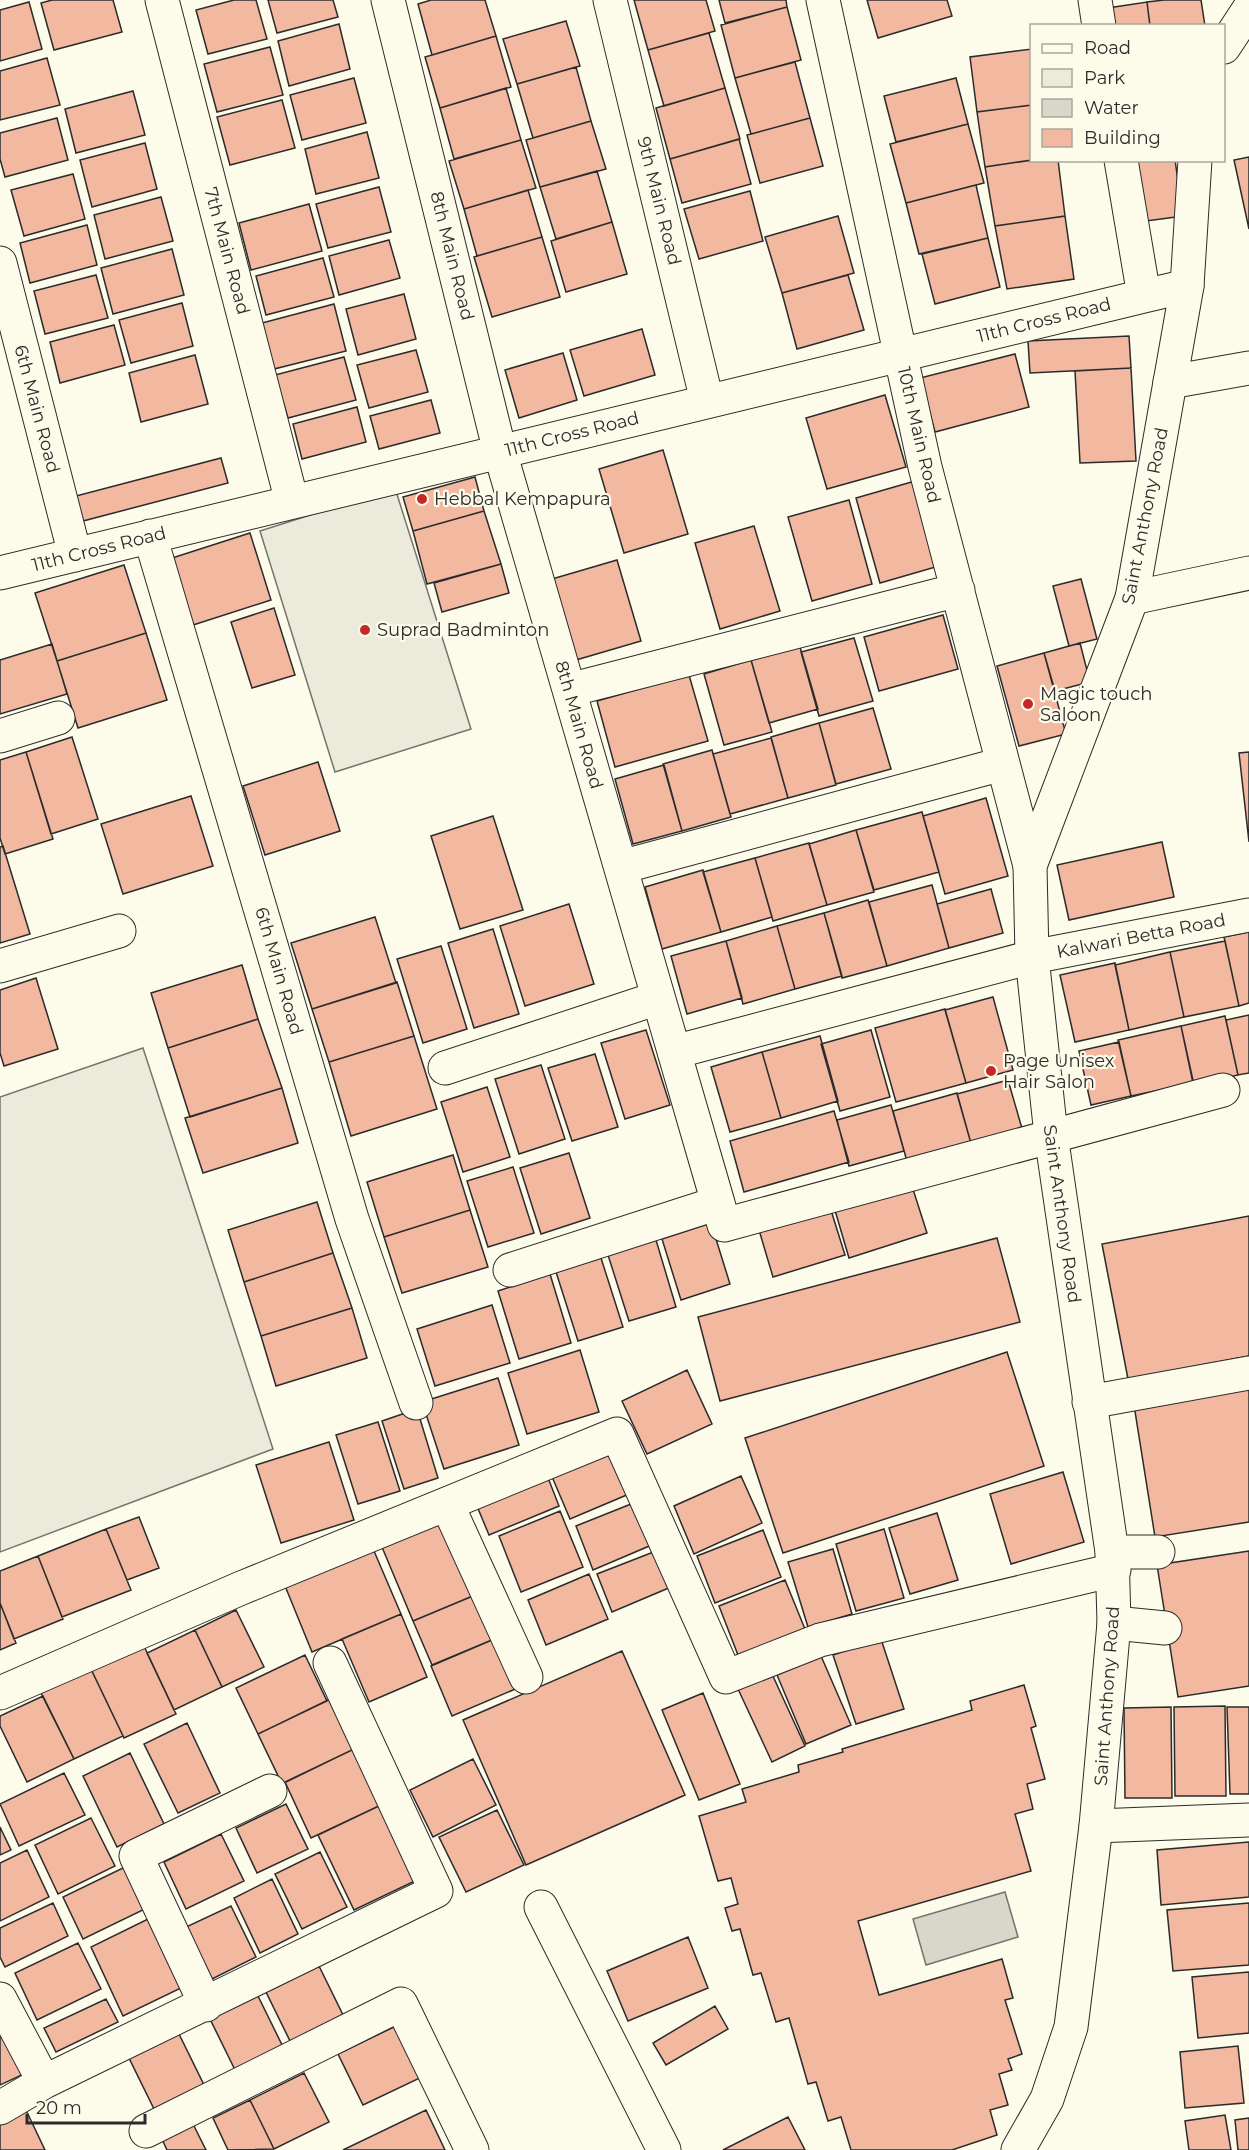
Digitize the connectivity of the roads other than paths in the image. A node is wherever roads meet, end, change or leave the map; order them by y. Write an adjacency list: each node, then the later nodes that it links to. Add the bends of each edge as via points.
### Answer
1 (162, 0): 20 (street, 7th Main Road)
2 (388, 0): 19 (street, 8th Main Road)
3 (610, 0): 18 (street, 9th Main Road)
4 (823, 0): 15 (street, 10th Main Road)
5 (1095, 0): 7 (street)
6 (1249, 9): 8 (street)
7 (1099, 24)
8 (1225, 45)
9 (1121, 162): 13 (street)
10 (1195, 162): 12 (street, Saint Anthony Road)
11 (0, 263): 14 (street, 6th Main Road)
12 (1187, 286): 13 (street, 11th Cross Road); 17 (street, Saint Anthony Road)
13 (1144, 296): 15 (street, 11th Cross Road)
14 (7, 325): 22 (street, 6th Main Road)
15 (901, 355): 18 (street, 11th Cross Road); 25 (street, 10th Main Road, via 925,467)
16 (1249, 368): 17 (street)
17 (1170, 382): 26 (street, Saint Anthony Road)
18 (707, 401): 19 (street, 11th Cross Road)
19 (500, 452): 20 (street, 11th Cross Road); 27 (street, 8th Main Road)
20 (292, 502): 21 (street, 11th Cross Road)
21 (150, 536): 22 (street, 11th Cross Road); 46 (street, 6th Main Road, via 352,1219)
22 (75, 555): 23 (street, 11th Cross Road)
23 (0, 573)
24 (1249, 573): 26 (street)
25 (958, 590): 27 (street); 30 (street, 10th Main Road)
26 (1132, 598): 31 (street, Saint Anthony Road)
27 (569, 690): 32 (street, 8th Main Road)
28 (58, 718): 29 (street)
29 (0, 736)
30 (1002, 764): 31 (street, 10th Main Road); 32 (street)
31 (1030, 866): 35 (street, Saint Anthony Road)
32 (621, 867): 37 (street, 8th Main Road)
33 (1249, 915): 35 (street, Kalwari Betta Road)
34 (119, 931): 36 (street)
35 (1032, 957): 38 (street, Kalwari Betta Road); 41 (street, Saint Anthony Road)
36 (0, 966)
37 (658, 998): 38 (street, 8th Main Road); 39 (street)
38 (674, 1052): 42 (street, 8th Main Road)
39 (446, 1068)
40 (1222, 1090): 41 (street)
41 (1051, 1135): 42 (street, via 724,1224); 45 (street, Saint Anthony Road)
42 (718, 1203): 43 (street)
43 (510, 1270)
44 (1249, 1373): 45 (street)
45 (1089, 1402): 49 (street, Saint Anthony Road)
46 (416, 1403)
47 (447, 1504): 49 (street, via 617,1434 726,1677 820,1640); 53 (street); 54 (street)
48 (1158, 1552): 49 (street)
49 (1113, 1561): 50 (street, Saint Anthony Road)
50 (1114, 1623): 51 (street); 57 (street, Saint Anthony Road)
51 (1165, 1628)
52 (330, 1663): 60 (street, via 436,1891)
53 (526, 1677)
54 (0, 1693)
55 (270, 1791): 60 (street, via 136,1856)
56 (1249, 1820): 57 (street)
57 (1096, 1826): 66 (street, Saint Anthony Road, via 1071,2027 1047,2099)
58 (541, 1907): 65 (street)
59 (0, 1999): 61 (street)
60 (206, 2005): 61 (street)
61 (44, 2082): 62 (street)
62 (0, 2108)
63 (146, 2131): 64 (street, via 401,2004)
64 (472, 2150)
65 (664, 2150)
66 (1018, 2150)

